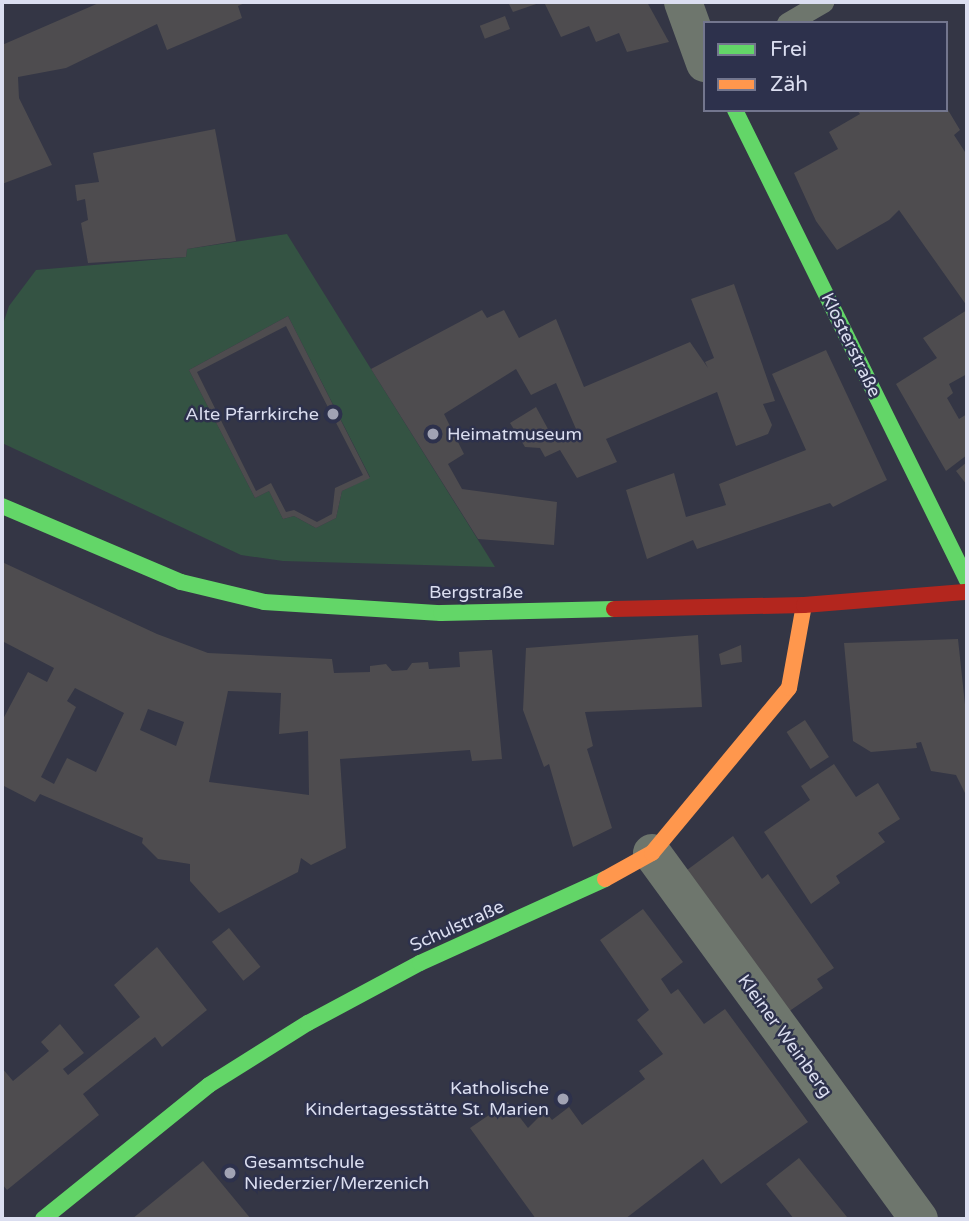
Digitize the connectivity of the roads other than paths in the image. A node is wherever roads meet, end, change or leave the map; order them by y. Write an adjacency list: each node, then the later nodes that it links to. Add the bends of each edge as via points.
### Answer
1 (683, 2): 4 (street)
2 (823, 2): 3 (lane)
3 (790, 21)
4 (703, 58)
5 (737, 112): 7 (street, Klosterstraße)
6 (2, 506): 9 (street, Bergstraße, via 181,582 264,603 441,613)
7 (967, 580)
8 (967, 592): 9 (street, Bergstraße)
9 (804, 605): 10 (street, Schulstraße, via 789,688)
10 (652, 853): 11 (street, Schulstraße, via 593,886 420,963 298,1028 169,1115); 12 (street, Kleiner Weinberg)
11 (43, 1219)
12 (919, 1219)

